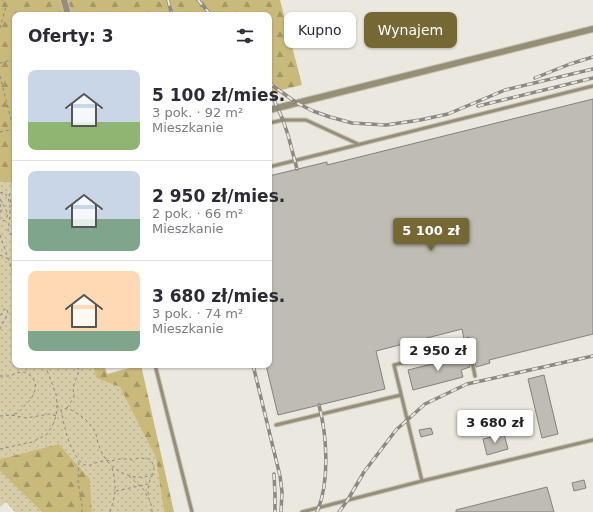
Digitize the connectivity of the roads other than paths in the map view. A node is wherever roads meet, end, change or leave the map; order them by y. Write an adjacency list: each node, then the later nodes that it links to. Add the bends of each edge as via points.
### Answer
1 (64, 0): 2 (street)
2 (67, 12)
3 (593, 29): 5 (street)
4 (593, 86): 7 (lane)
5 (272, 109)
6 (272, 123): 7 (lane, via 283,120 306,120)
7 (358, 144): 8 (lane)
8 (272, 166)
9 (156, 368): 15 (lane)
10 (475, 376): 11 (lane, via 468,347 409,362 394,366)
11 (401, 395): 12 (lane); 14 (lane)
12 (276, 425)
13 (593, 440): 14 (lane)
14 (422, 482): 16 (lane)
15 (192, 512)
16 (302, 512)

